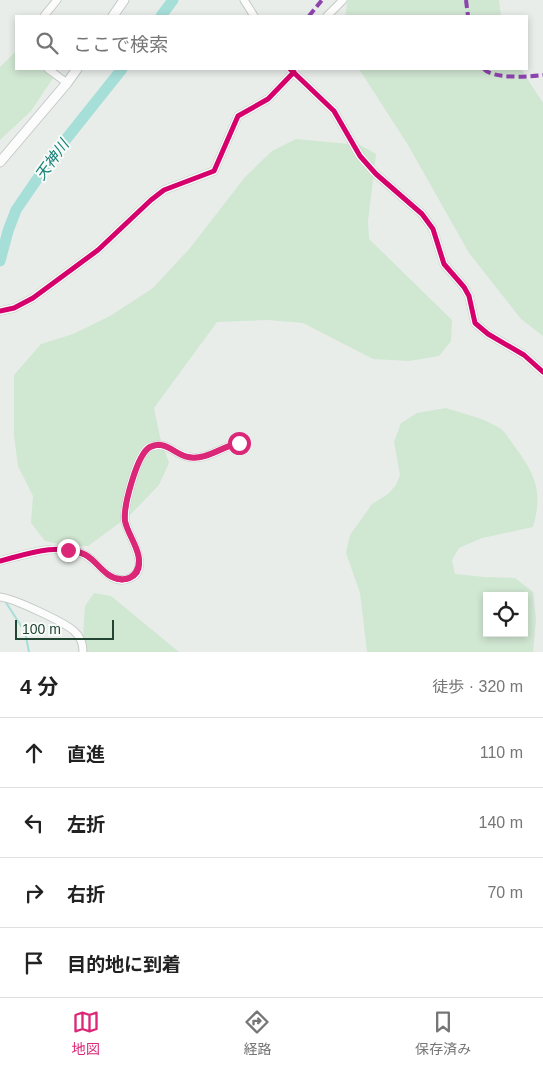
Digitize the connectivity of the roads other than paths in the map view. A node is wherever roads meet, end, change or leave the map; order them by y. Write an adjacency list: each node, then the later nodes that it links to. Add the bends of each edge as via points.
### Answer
1 (57, 0): 5 (street)
2 (124, 0): 6 (street)
3 (244, 0): 7 (street)
4 (342, 0): 8 (street)
5 (45, 15)
6 (114, 15)
7 (253, 15)
8 (328, 15)
9 (49, 70): 12 (street)
10 (76, 70): 12 (street)
11 (292, 71): 14 (street, via 268,99 238,116 214,171 164,190 98,250 33,298); 15 (street, via 334,111 370,168 422,214 433,229 444,264 469,296 475,323 524,355)
12 (67, 83): 13 (street)
13 (0, 162)
14 (1, 311)
15 (543, 372)
16 (239, 443): 17 (street, via 197,458 187,457 168,446 153,446 142,453 125,505 125,522 138,556 137,570 126,580 113,578 88,556 68,550 42,550)
17 (0, 560)
18 (0, 597): 19 (street, via 46,615 74,631 82,640)
19 (83, 651)

